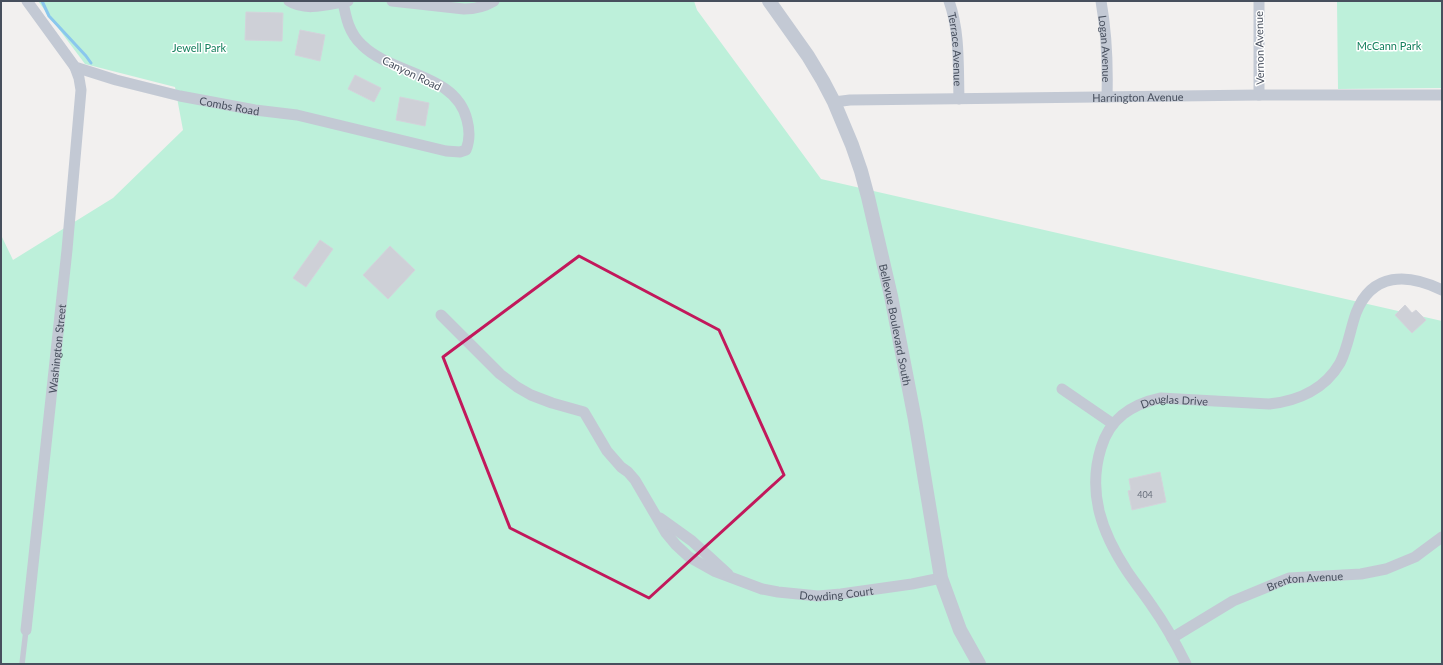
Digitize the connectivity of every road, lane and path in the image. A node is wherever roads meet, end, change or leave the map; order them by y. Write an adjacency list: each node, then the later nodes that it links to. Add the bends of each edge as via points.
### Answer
1 (27, 1): 10 (street)
2 (289, 1): 3 (street, via 310,7)
3 (345, 1): 16 (street, Canyon Road, via 346,18 350,29 362,46 373,54 442,87 462,105 470,136)
4 (392, 1): 5 (street, via 464,9 479,8)
5 (494, 1)
6 (769, 1): 15 (street, Bellevue Boulevard South, via 808,56)
7 (949, 1): 14 (street, Terrace Avenue, via 956,28)
8 (1101, 1): 13 (street, Logan Avenue, via 1108,58)
9 (1259, 1): 11 (street, Vernon Avenue)
10 (75, 67): 16 (street, Combs Road, via 180,96 297,115 446,151); 23 (street, Washington Street, via 81,90 67,250)
11 (1260, 95): 12 (street, Harrington Avenue); 13 (street, Harrington Avenue)
12 (1442, 95)
13 (1107, 96): 14 (street, Harrington Avenue)
14 (959, 98): 15 (street, Harrington Avenue)
15 (834, 102): 22 (street, Bellevue Boulevard South, via 861,171 889,289 915,420)
16 (466, 150)
17 (1442, 290): 20 (street, Douglas Drive, via 1409,279 1379,283 1356,313 1339,363 1327,380 1304,396 1269,404 1161,398 1135,406)
18 (441, 315): 22 (street, Dowding Court, via 500,374 517,387 552,403 584,412 607,451 635,480 654,513 692,541 733,578 778,592 818,596)
19 (1062, 389): 20 (street)
20 (1113, 424): 24 (street, Douglas Drive, via 1104,439 1096,478 1096,496 1102,524 1114,550)
21 (1442, 537): 24 (street, Brenton Avenue, via 1415,557 1386,569 1361,574 1289,578 1233,601)
22 (941, 578): 26 (street, Bellevue Boulevard South, via 960,630)
23 (26, 630): 25 (lane)
24 (1172, 638): 27 (street, Douglas Drive)
25 (22, 664)
26 (979, 664)
27 (1186, 664)

